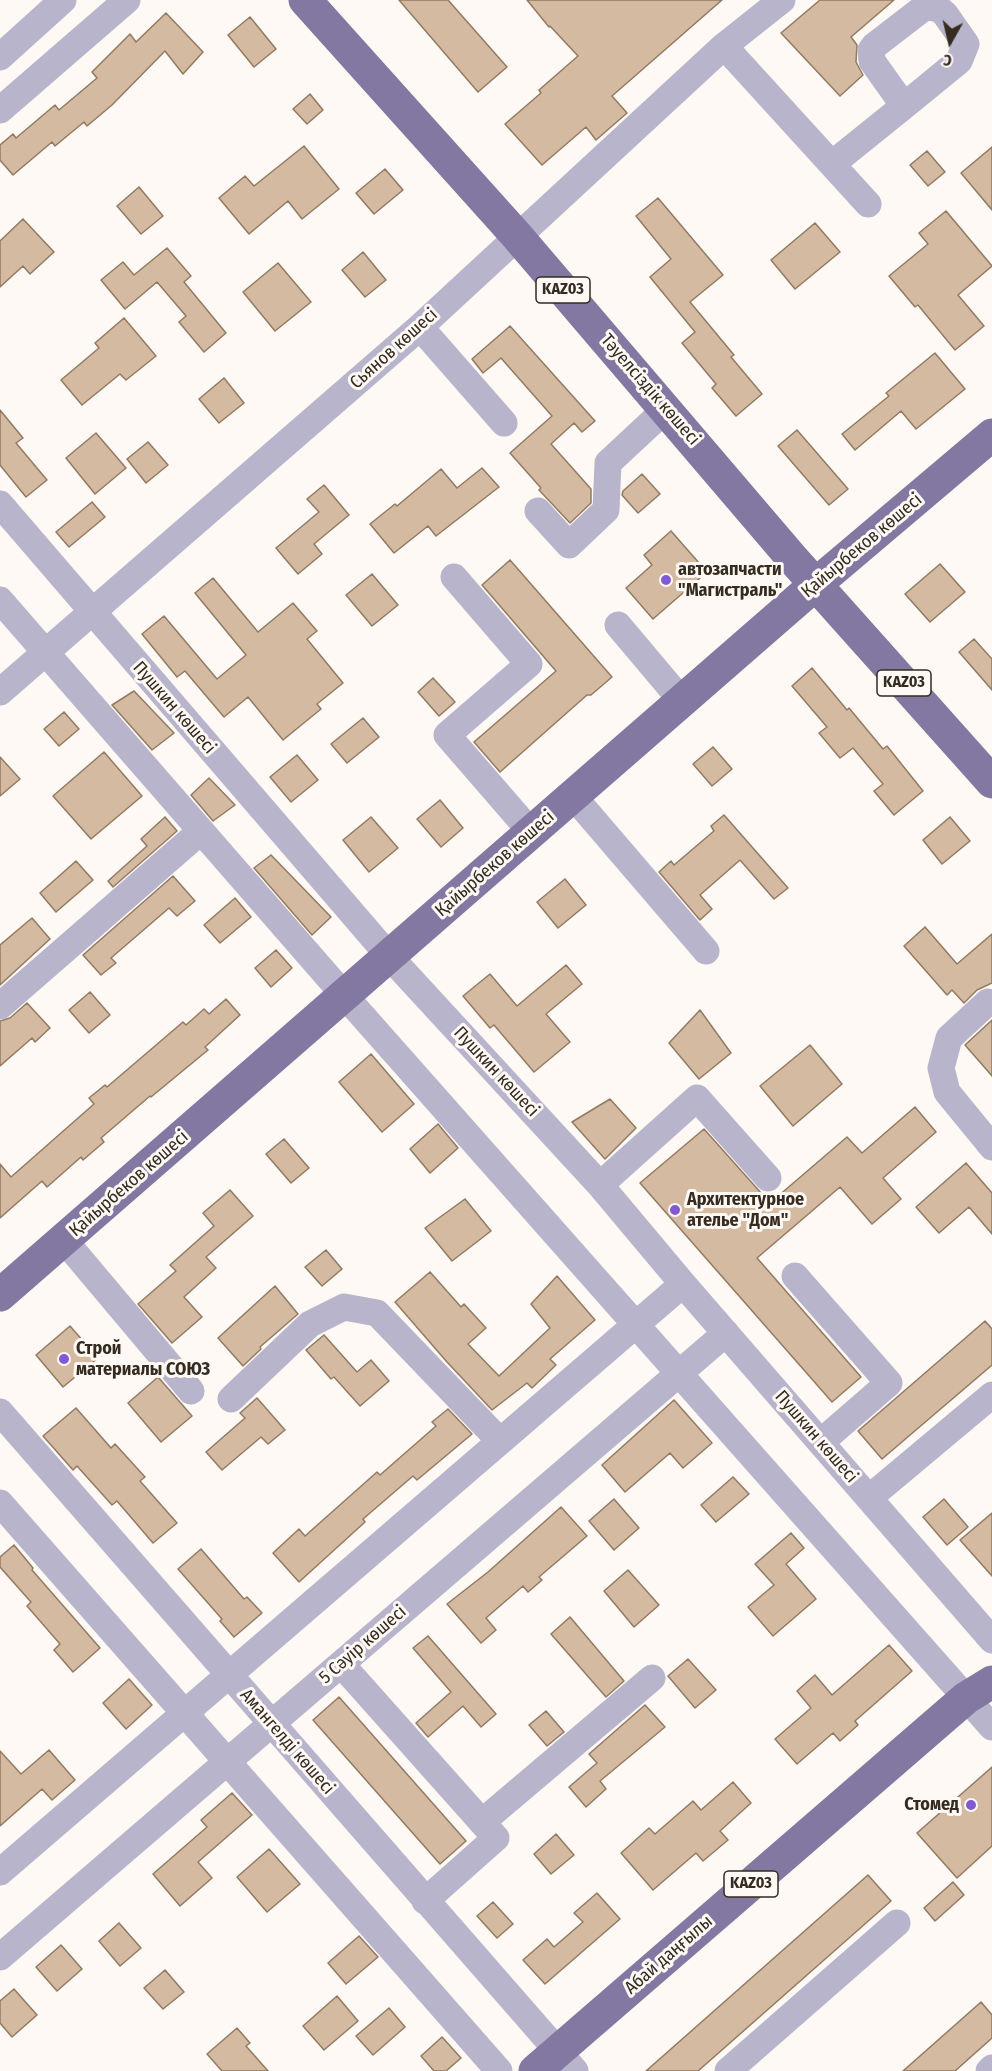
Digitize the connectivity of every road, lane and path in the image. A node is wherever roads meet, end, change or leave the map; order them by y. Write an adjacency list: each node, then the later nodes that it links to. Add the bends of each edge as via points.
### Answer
1 (127, 0): 5 (street)
2 (305, 0): 12 (main road, Тәуелсіздік көшесі / KАZ03)
3 (782, 0): 6 (street, Сьянов көшесі)
4 (60, 1): 5 (street); 7 (street)
5 (91, 32): 9 (street)
6 (724, 46): 10 (street); 12 (street, Сьянов көшесі)
7 (0, 57)
8 (904, 106): 10 (street)
9 (0, 110)
10 (832, 164): 11 (street)
11 (868, 204)
12 (517, 236): 13 (street, Сьянов көшесі); 14 (main road, Тәуелсіздік көшесі / KАZ03)
13 (420, 327): 15 (street); 22 (street, Сьянов көшесі)
14 (666, 409): 18 (street, via 608,463 606,510 569,545); 20 (main road, Тәуелсіздік көшесі / KАZ03)
15 (504, 423)
16 (992, 435): 20 (main road, Қайырбеков көшесі)
17 (0, 504): 22 (street, Пушкин көшесі)
18 (538, 511)
19 (454, 577): 30 (street, via 529,664 447,735)
20 (816, 584): 26 (main road, Қайырбеков көшесі); 27 (main road, Тәуелсіздік көшесі / KАZ03)
21 (0, 600): 24 (street)
22 (92, 613): 24 (street, Сьянов көшесі); 32 (street, Пушкин көшесі)
23 (618, 625): 26 (street)
24 (45, 653): 25 (street, Сьянов көшесі); 29 (street)
25 (0, 692)
26 (682, 701): 28 (main road, Қайырбеков көшесі)
27 (992, 782)
28 (573, 796): 30 (main road, Қайырбеков көшесі); 31 (street)
29 (201, 831): 33 (street); 35 (street)
30 (531, 832): 32 (main road, Қайырбеков көшесі)
31 (706, 951)
32 (389, 956): 33 (main road, Қайырбеков көшесі); 38 (street, Пушкин көшесі)
33 (344, 995): 39 (main road, Қайырбеков көшесі); 43 (street)
34 (992, 1003): 36 (street, via 988,1002 949,1038 941,1068 947,1092)
35 (0, 1006)
36 (992, 1147)
37 (768, 1178): 38 (street, via 697,1098)
38 (600, 1185): 41 (street, Пушкин көшесі)
39 (64, 1240): 42 (main road, Қайырбеков көшесі); 46 (street)
40 (795, 1276): 51 (street, via 889,1383)
41 (683, 1284): 43 (street); 44 (street, Пушкин көшесі)
42 (0, 1296)
43 (636, 1325): 45 (street); 50 (street)
44 (726, 1333): 45 (street, 5 Сәуір көшесі); 51 (street, Пушкин көшесі)
45 (679, 1373): 55 (street, 5 Сәуір көшесі); 59 (street)
46 (191, 1391)
47 (992, 1395): 52 (street)
48 (231, 1399): 50 (street, via 310,1324 344,1307 377,1313)
49 (0, 1412): 57 (street, Амангелді көшесі)
50 (500, 1441): 57 (street)
51 (821, 1442): 52 (street, Пушкин көшесі)
52 (869, 1498): 54 (street, Пушкин көшесі)
53 (0, 1503): 60 (street)
54 (992, 1640)
55 (341, 1664): 61 (street, 5 Сәуір көшесі); 64 (street)
56 (992, 1664): 59 (main road, Абай даңғылы / KАZ03)
57 (229, 1675): 60 (street); 61 (street, Амангелді көшесі)
58 (652, 1678): 64 (street)
59 (979, 1690): 62 (street); 69 (main road, Абай даңғылы / KАZ03)
60 (184, 1713): 63 (street); 65 (street)
61 (271, 1724): 63 (street, 5 Сәуір көшесі); 66 (street, Амангелді көшесі)
62 (992, 1727)
63 (227, 1762): 68 (street, 5 Сәуір көшесі); 70 (street)
64 (482, 1822): 66 (street, via 496,1838)
65 (0, 1872)
66 (425, 1900): 69 (street, Амангелді көшесі)
67 (897, 1923): 71 (street)
68 (0, 1957)
69 (556, 2065)
70 (499, 2071)
71 (728, 2071)

